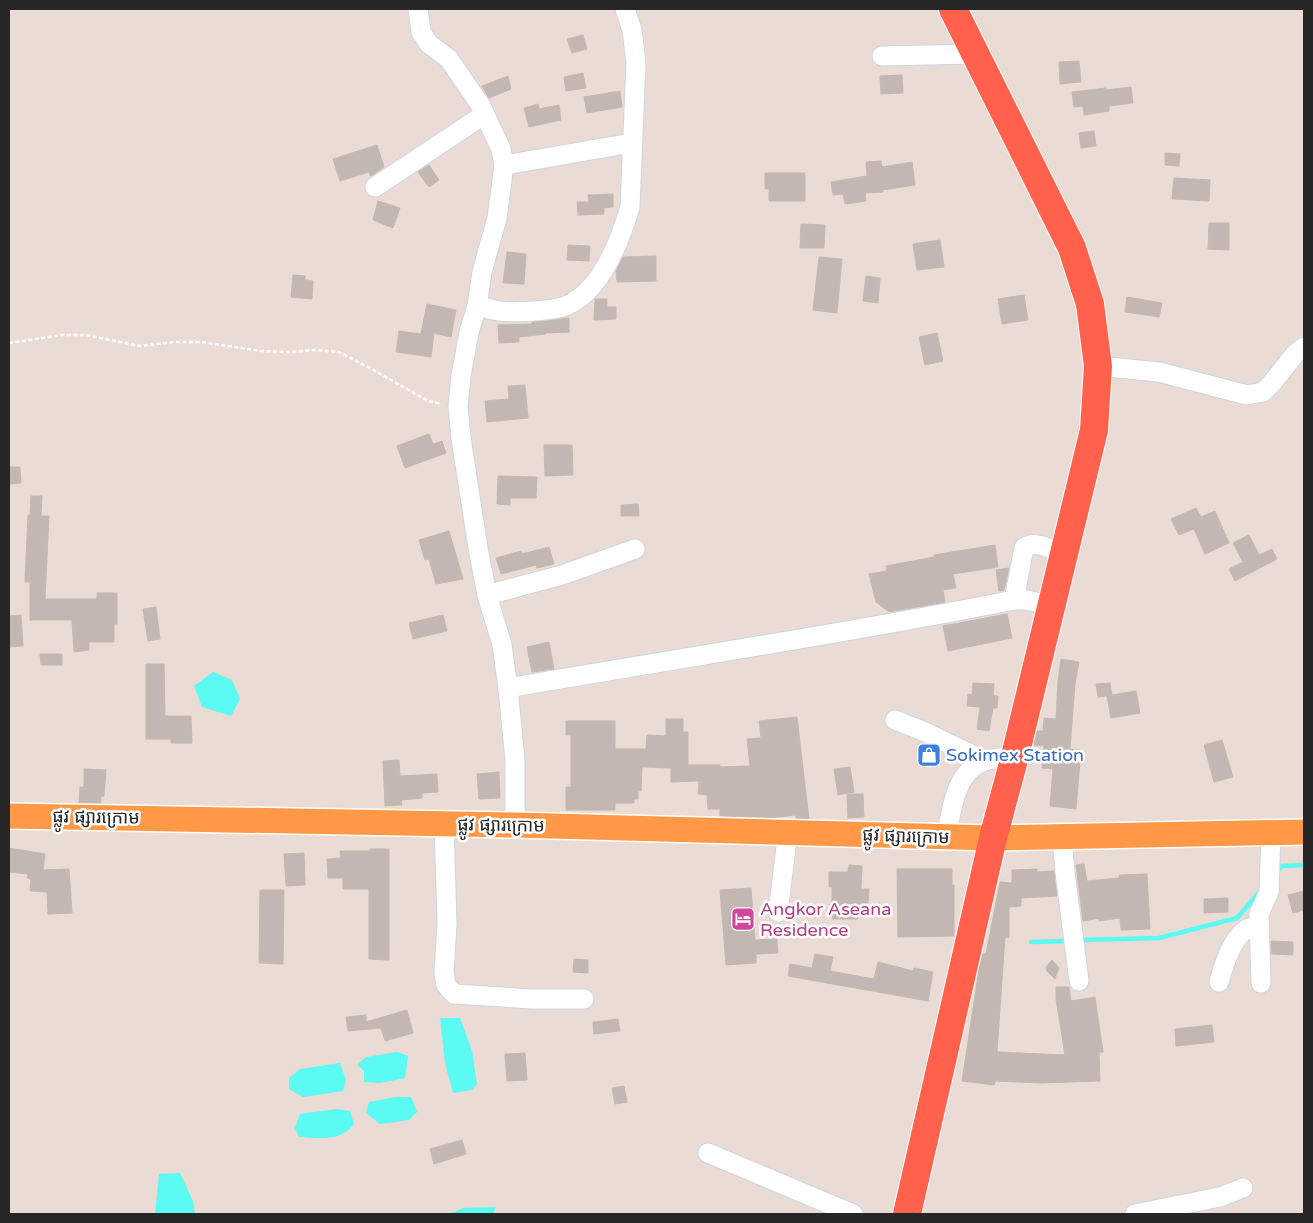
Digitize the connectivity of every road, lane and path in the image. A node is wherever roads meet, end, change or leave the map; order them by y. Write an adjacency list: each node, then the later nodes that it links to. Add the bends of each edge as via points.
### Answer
1 (418, 9): 6 (street, via 421,32 429,44 449,59)
2 (625, 9): 7 (street, via 632,30 636,64)
3 (954, 9): 4 (highway)
4 (975, 54): 5 (street); 13 (highway, via 1072,248 1090,304)
5 (882, 56)
6 (485, 114): 8 (street, via 501,148); 9 (street)
7 (632, 143): 8 (street); 10 (street, via 630,207 624,228 605,268 583,296 558,309 501,311)
8 (504, 165): 10 (street, via 497,218 482,272)
9 (375, 187)
10 (477, 306): 14 (street, via 467,341)
11 (9, 343): 14 (path, via 86,335 140,346 201,342 261,351 339,352 428,401)
12 (1304, 347): 13 (street, via 1263,392 1247,395 1160,372)
13 (1098, 366): 16 (highway, via 1094,430)
14 (458, 407): 17 (street, via 472,516)
15 (635, 549): 17 (street)
16 (1064, 554): 18 (street, via 1034,544 1024,548); 19 (highway)
17 (487, 595): 20 (street, via 502,645)
18 (1014, 600): 19 (street); 20 (street, via 909,622)
19 (1050, 606): 22 (highway)
20 (508, 688): 26 (street, via 515,760)
21 (895, 720): 23 (street)
22 (1015, 756): 23 (street); 32 (highway)
23 (985, 761): 30 (street, via 965,774 958,787)
24 (9, 816): 25 (main road, ផ្លូវ ផ្សារក្រោម)
25 (444, 824): 26 (main road, ផ្លូវ ផ្សារក្រោម); 38 (street, via 446,985 454,994 532,999)
26 (515, 825): 27 (main road, ផ្លូវ ផ្សារក្រោម)
27 (788, 831): 30 (main road, ផ្លូវ ផ្សារក្រោម); 33 (street)
28 (1304, 832): 29 (main road, ផ្លូវ ផ្សារក្រោម)
29 (1271, 833): 31 (main road, ផ្លូវ ផ្សារក្រោម); 34 (street, via 1268,896 1259,914)
30 (946, 837): 32 (main road, ផ្លូវ ផ្សារក្រោម)
31 (1062, 837): 32 (main road, ផ្លូវ ផ្សារក្រោម); 35 (street)
32 (993, 838): 42 (highway)
33 (778, 912)
34 (1259, 926): 36 (street, via 1247,929 1241,935 1225,958); 37 (street)
35 (1078, 981)
36 (1219, 982)
37 (1261, 983)
38 (584, 998)
39 (708, 1153): 41 (street)
40 (1243, 1188): 43 (street)
41 (853, 1214)
42 (907, 1214)
43 (1135, 1214)

